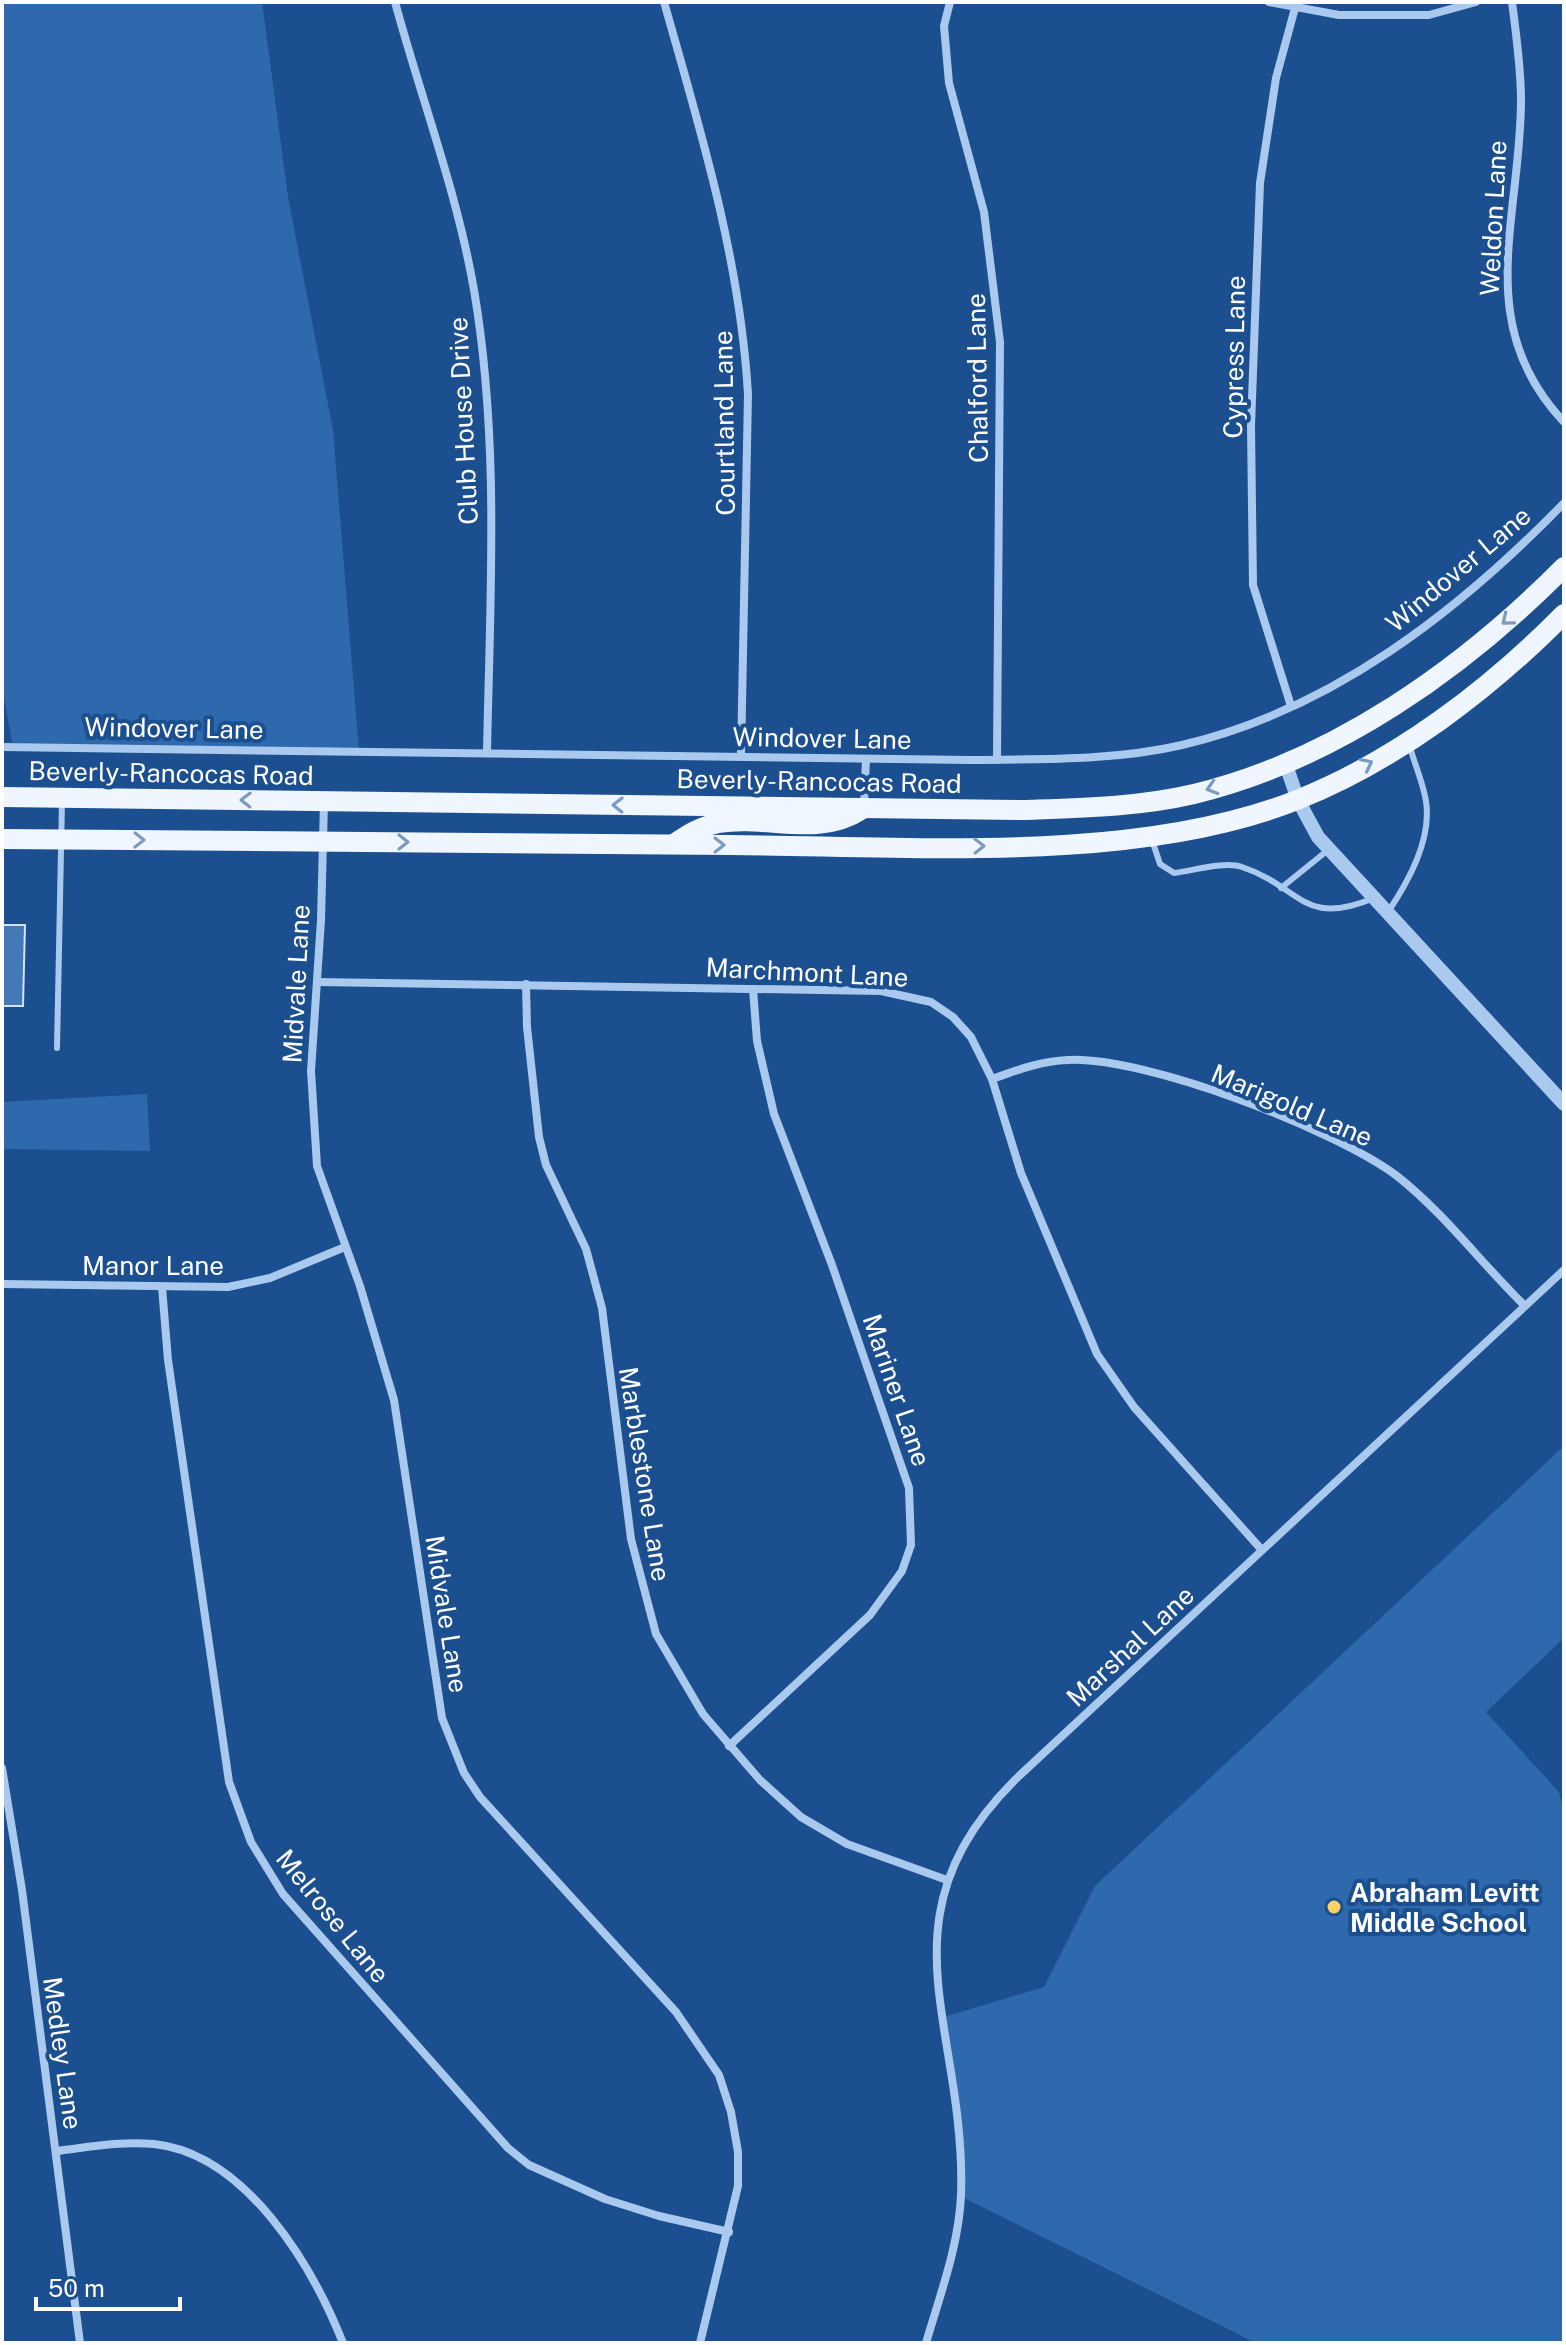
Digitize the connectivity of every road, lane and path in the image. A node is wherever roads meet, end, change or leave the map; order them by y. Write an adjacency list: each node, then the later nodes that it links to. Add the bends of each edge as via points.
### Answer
1 (395, 2): 15 (street, Club House Drive, via 457,218 479,318 490,451)
2 (664, 2): 16 (street, Courtland Lane, via 729,241 744,335 748,394)
3 (950, 2): 18 (street, Chalford Lane, via 944,26 949,83 984,212 999,329)
4 (1269, 2): 7 (street)
5 (1476, 2): 7 (street, via 1429,15 1339,15)
6 (1512, 2): 8 (street, Weldon Lane, via 1521,101 1505,257 1508,309 1520,354)
7 (1295, 8): 12 (street, Cypress Lane, via 1276,78 1260,183 1251,426 1253,585)
8 (1564, 422)
9 (1564, 503): 12 (street, Windover Lane, via 1490,575 1411,639)
10 (1564, 567): 19 (main road, Beverly-Rancocas Road, one-way to 19, via 1467,653 1351,731)
11 (1564, 614): 13 (main road, via 1457,709)
12 (1291, 706): 18 (street, Windover Lane, via 1182,745 1090,757)
13 (1408, 740): 22 (main road, one-way to 13); 33 (lane, via 1426,804 1423,832 1405,886)
14 (2, 747): 15 (street, Windover Lane)
15 (487, 752): 16 (street, Windover Lane)
16 (741, 757): 17 (street, Windover Lane)
17 (866, 759): 18 (street, Windover Lane); 24 (street)
18 (997, 760)
19 (1286, 765): 22 (street); 24 (main road, Beverly-Rancocas Road, one-way to 24, via 1195,794 1119,807)
20 (2, 797): 21 (main road, Beverly-Rancocas Road)
21 (62, 798): 23 (main road, Beverly-Rancocas Road, one-way to 21); 27 (lane)
22 (1298, 800): 25 (main road); 30 (street)
23 (324, 801): 24 (main road, Beverly-Rancocas Road, one-way to 23); 28 (street, Midvale Lane)
24 (864, 808): 29 (main road, via 826,824 720,822 696,829)
25 (1151, 835): 29 (main road, one-way to 25, via 1063,844); 31 (lane, via 1160,864 1174,873 1240,866)
26 (2, 839): 27 (main road)
27 (61, 839): 28 (main road, one-way to 28); 37 (lane)
28 (325, 842): 29 (main road, one-way to 29); 34 (street, Midvale Lane)
29 (674, 844)
30 (1329, 849): 31 (lane); 32 (street)
31 (1281, 888): 32 (lane, via 1320,909 1346,910)
32 (1374, 898): 33 (street)
33 (1388, 912): 39 (street)
34 (317, 982): 35 (street, Marchmont Lane); 40 (street, Midvale Lane, via 310,1104 317,1166)
35 (526, 984): 36 (street, Marchmont Lane); 46 (street, Marblestone Lane, via 539,1137 546,1165 586,1249 602,1308 631,1539 645,1603 670,1663)
36 (753, 989): 38 (street, Marchmont Lane, via 881,991 931,1002 971,1037); 46 (street, Mariner Lane, via 757,1041 774,1114 891,1433 913,1517 911,1545 888,1594)
37 (57, 1048)
38 (992, 1079): 44 (street, Marigold Lane, via 1050,1062 1115,1063 1298,1124 1352,1148 1400,1179); 45 (street, Marchmont Lane, via 1021,1173 1097,1354 1134,1407)
39 (1564, 1104)
40 (345, 1247): 43 (street, Manor Lane, via 250,1283); 50 (street, Midvale Lane, via 394,1400 437,1688 453,1747 480,1797 676,2012 719,2075 738,2152)
41 (1564, 1270): 44 (street, Marshal Lane)
42 (2, 1284): 43 (street, Manor Lane)
43 (162, 1287): 50 (street, Melrose Lane, via 229,1782 237,1812 265,1869 485,2126 529,2165 605,2199)
44 (1525, 1306): 45 (street, Marshal Lane)
45 (1261, 1549): 48 (street, Marshal Lane, via 998,1796 965,1840)
46 (729, 1746): 48 (street, Marblestone Lane, via 781,1799 824,1832 869,1854)
47 (2, 1768): 49 (street, Medley Lane)
48 (947, 1880): 54 (street, Marshal Lane, via 934,1947 958,2153 958,2221)
49 (57, 2151): 51 (street, Medley Lane); 52 (street, via 155,2144 206,2160 249,2195 296,2251 319,2287)
50 (729, 2232): 53 (street, Midvale Lane)
51 (80, 2343)
52 (343, 2343)
53 (700, 2343)
54 (926, 2343)

